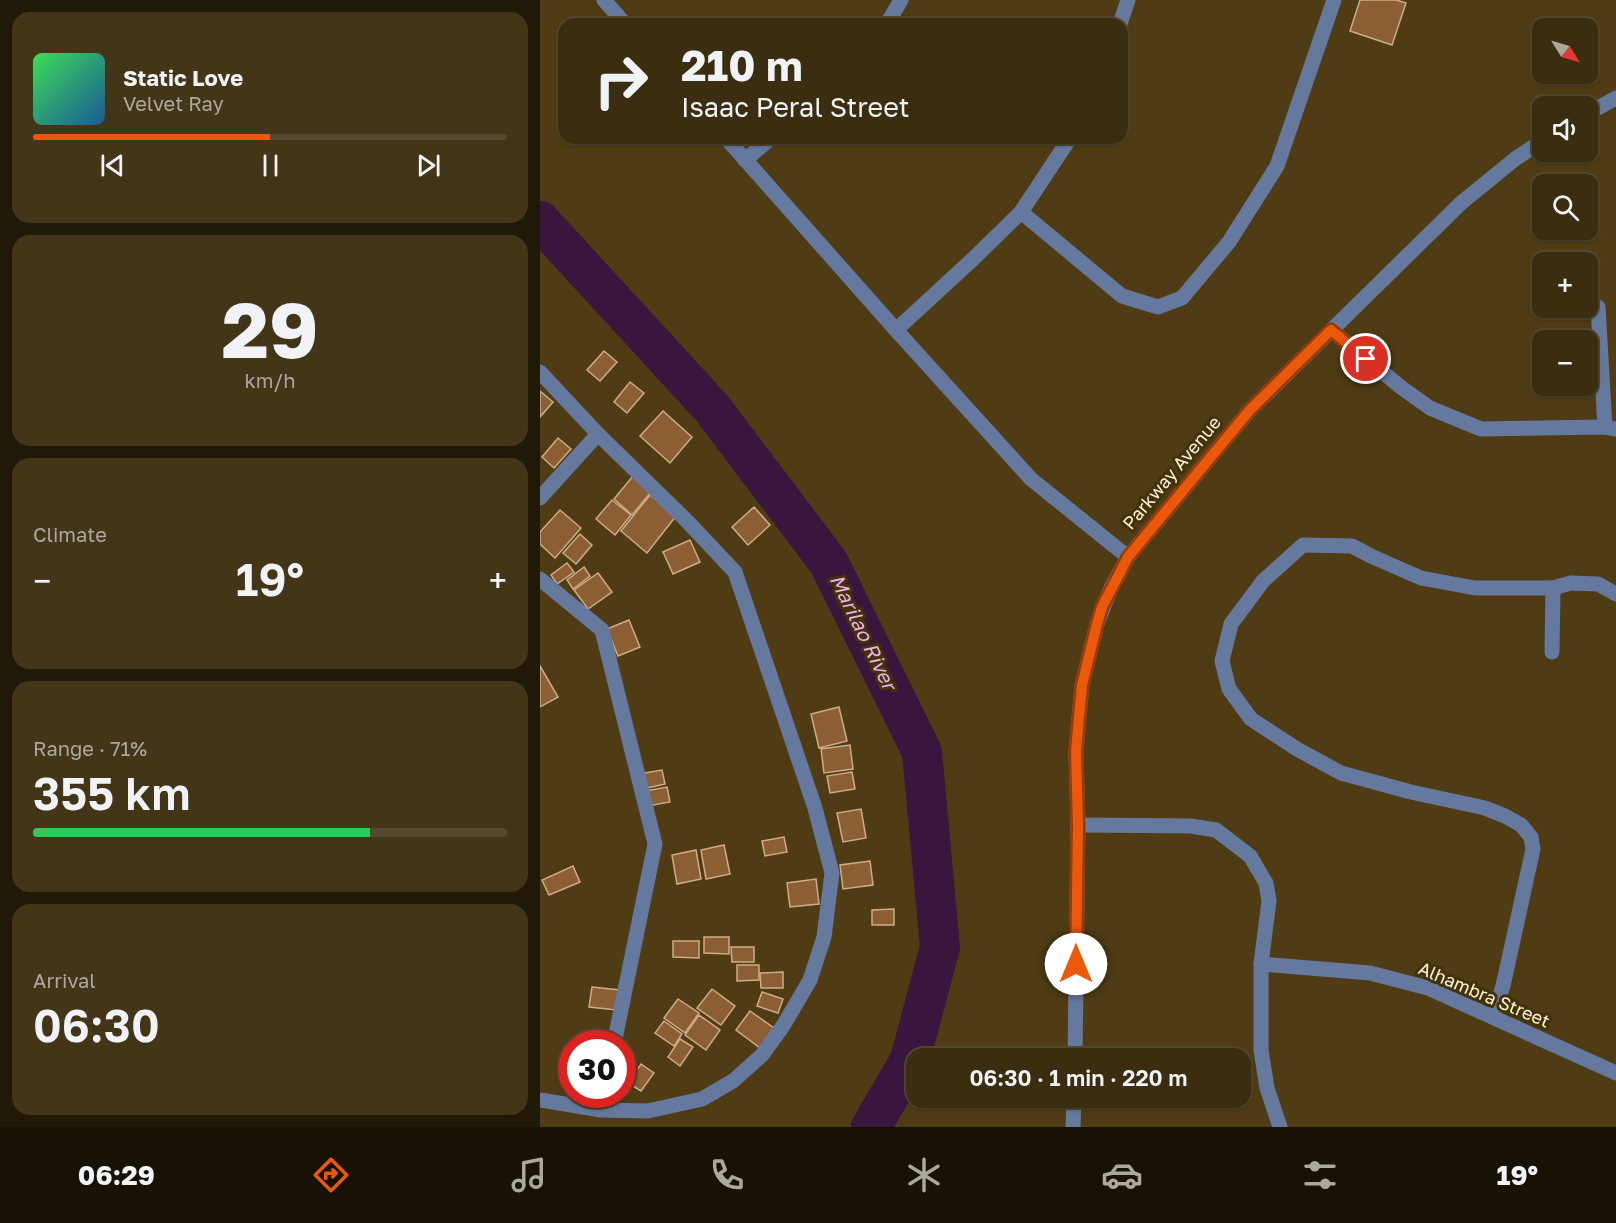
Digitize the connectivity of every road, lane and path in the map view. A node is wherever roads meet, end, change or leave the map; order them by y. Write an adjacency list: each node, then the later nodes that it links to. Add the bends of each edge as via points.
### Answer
1 (604, 0): 5 (street)
2 (900, 0): 6 (street)
3 (1128, 0): 7 (street)
4 (1334, 0): 15 (street, via 1277,166 1229,242 1182,298 1158,308 1122,296)
5 (620, 18)
6 (890, 18)
7 (1122, 18)
8 (1616, 98): 9 (street)
9 (1598, 108)
10 (731, 144): 14 (street)
11 (764, 144): 14 (street)
12 (1066, 144): 15 (street)
13 (1532, 148): 18 (street, Parkway Avenue, via 1461,203)
14 (745, 159): 17 (street)
15 (1021, 212): 17 (street)
16 (1598, 306): 20 (street)
17 (896, 330): 23 (street, via 1031,479)
18 (1331, 330): 20 (street, via 1430,408 1480,429); 23 (street, Parkway Avenue, via 1249,411)
19 (540, 372): 21 (street)
20 (1610, 428)
21 (598, 434): 22 (street); 36 (street, via 735,572 815,808 832,873 824,937 810,980 762,1055 733,1081 702,1099 648,1111)
22 (540, 498)
23 (1128, 557): 28 (street, Parkway Avenue, via 1102,607 1082,685 1076,751)
24 (540, 579): 31 (street, via 602,630 655,844)
25 (1553, 588): 26 (street, via 1571,583 1598,584); 27 (street); 30 (street, via 1463,586 1421,578 1352,546 1303,545 1263,581 1231,624 1222,661 1229,689 1251,719 1297,748 1341,773 1485,808 1521,825 1531,837 1533,849 1503,986)
26 (1616, 594)
27 (1552, 652)
28 (1078, 825): 29 (street, via 1191,826 1216,830 1238,845 1250,856 1266,883 1269,901); 32 (street, Parkway Avenue)
29 (1261, 964): 30 (street, Alhambra Street, via 1370,973 1428,988); 39 (street, via 1261,1050 1267,1088)
30 (1492, 1017): 33 (street, Alhambra Street)
31 (617, 1030)
32 (1075, 1048)
33 (1616, 1073)
34 (540, 1100): 35 (street)
35 (558, 1101)
36 (633, 1108)
37 (1074, 1108): 38 (street)
38 (1073, 1127)
39 (1281, 1127)

